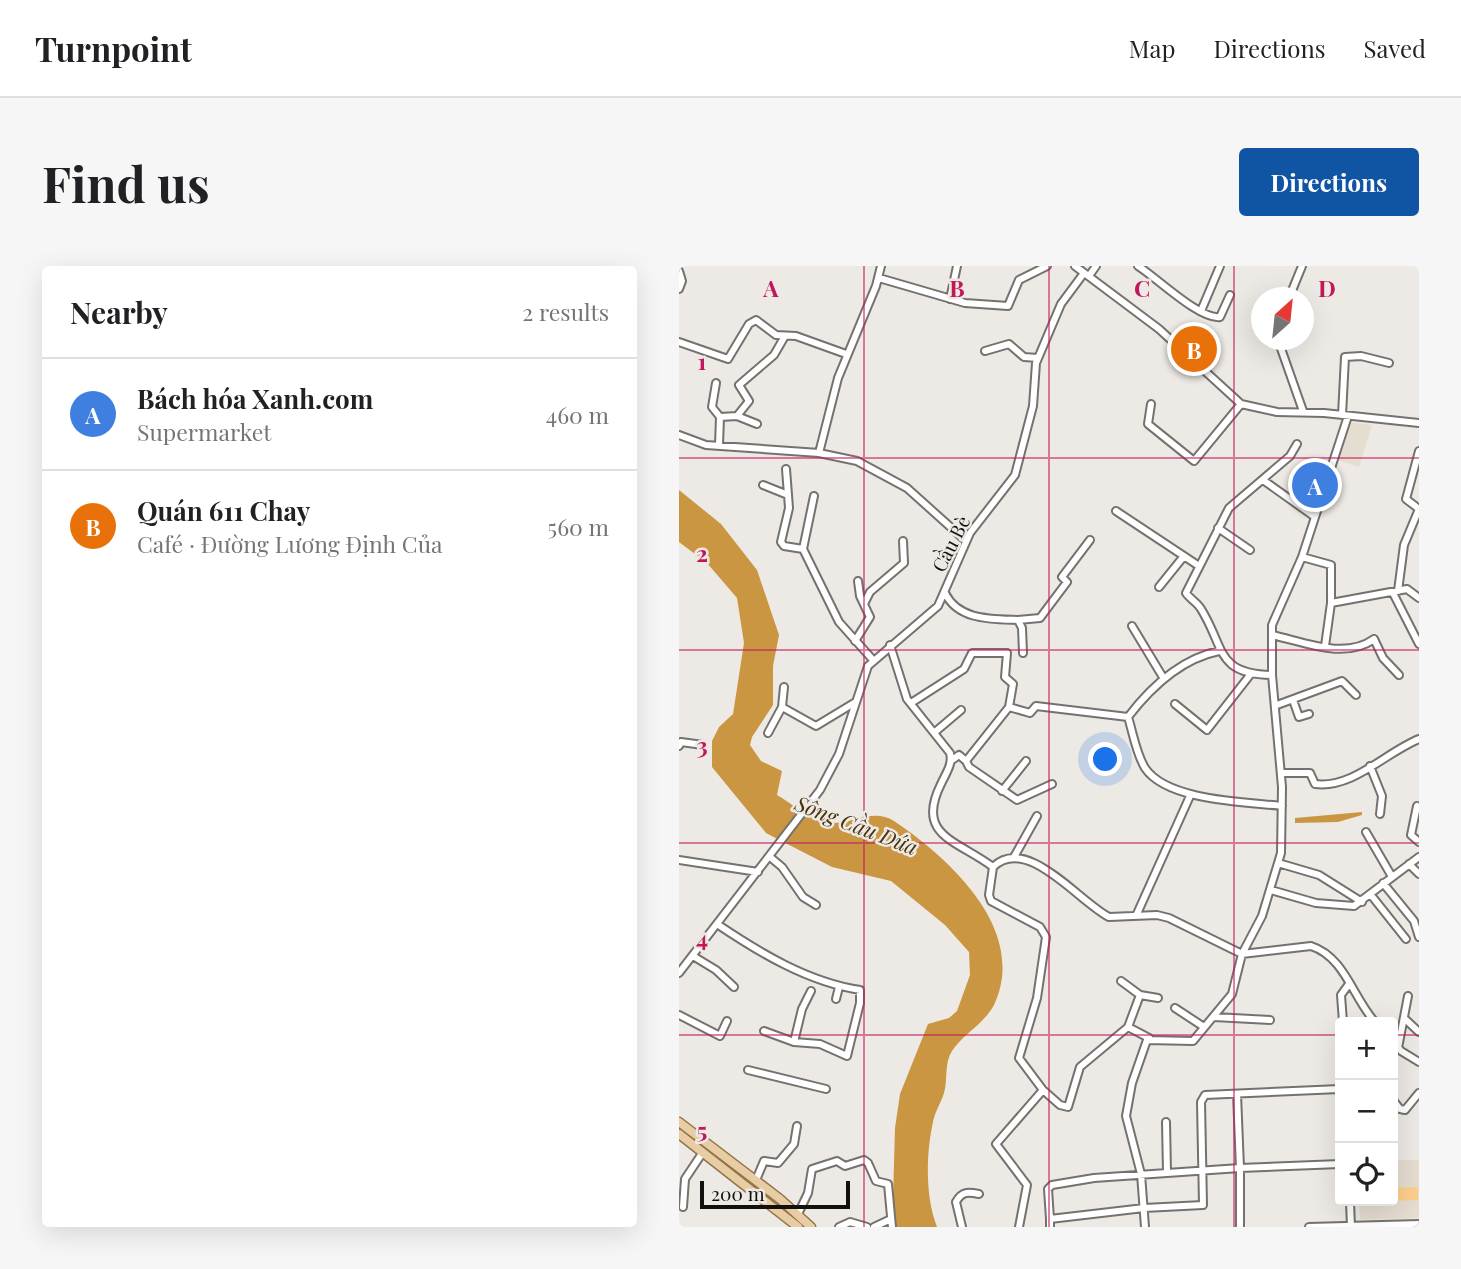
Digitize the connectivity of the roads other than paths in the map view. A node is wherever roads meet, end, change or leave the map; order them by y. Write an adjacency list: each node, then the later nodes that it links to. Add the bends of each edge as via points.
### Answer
1 (881, 266): 11 (street)
2 (957, 266): 15 (street)
3 (1047, 266): 15 (street, via 1019,280 1008,306)
4 (1075, 266): 10 (street)
5 (1096, 266): 10 (street, Cầu Bè)
6 (1138, 266): 16 (street)
7 (1220, 266): 16 (street)
8 (1302, 266): 12 (street)
9 (679, 271): 13 (street)
10 (1086, 274): 22 (street, Cầu Bè, via 1061,304); 26 (street, via 1159,330)
11 (879, 278): 15 (street); 21 (street)
12 (1293, 287)
13 (679, 289)
14 (1230, 295): 16 (street, via 1217,318)
15 (950, 299)
16 (1201, 311)
17 (785, 336): 18 (street, via 754,320 726,360); 21 (street); 29 (street, via 774,355 739,385 749,401)
18 (679, 342)
19 (1282, 350): 27 (street)
20 (985, 351): 22 (street, via 1009,344 1024,357)
21 (846, 354): 37 (street)
22 (1038, 358): 48 (street, Cầu Bè, via 1033,406 1017,469)
23 (1389, 362): 30 (street, via 1345,357)
24 (716, 383): 28 (street, via 712,407)
25 (1151, 404): 26 (street, via 1148,424 1194,461)
26 (1241, 404): 27 (street, via 1277,412)
27 (1303, 411): 30 (street)
28 (720, 416): 29 (street); 35 (street)
29 (737, 416): 32 (street)
30 (1345, 416): 31 (street); 44 (street)
31 (1419, 423)
32 (757, 425)
33 (679, 435): 35 (street)
34 (1297, 444): 39 (street)
35 (719, 445): 37 (street)
36 (1419, 451): 56 (street, via 1406,499 1419,509 1404,544)
37 (819, 453): 48 (street, via 856,461 907,488)
38 (786, 469): 41 (street)
39 (1263, 480): 44 (street); 45 (street, via 1229,508)
40 (763, 485): 41 (street)
41 (788, 495): 49 (street, via 781,542)
42 (814, 496): 49 (street)
43 (1116, 511): 51 (street)
44 (1315, 517): 52 (street)
45 (1218, 528): 50 (street); 53 (street)
46 (1090, 540): 61 (street, via 1062,577 1067,583 1040,618)
47 (903, 541): 60 (street, via 904,562 870,592)
48 (966, 541): 57 (street, Cầu Bè)
49 (803, 549): 64 (street, via 828,605)
50 (1250, 550)
51 (1184, 556): 53 (street); 55 (street)
52 (1303, 557): 59 (street, via 1331,565); 63 (street, via 1274,617)
53 (1199, 566): 68 (street, via 1186,593 1202,610)
54 (857, 581): 60 (street)
55 (1159, 587)
56 (1396, 592): 58 (street, via 1410,589); 59 (street); 65 (street)
57 (944, 593): 61 (street, via 951,606 966,614); 66 (street, Cầu Bè, via 935,609)
58 (1419, 598)
59 (1331, 603): 67 (street)
60 (864, 604): 64 (street, via 870,617)
61 (1018, 620): 69 (street)
62 (1132, 626): 74 (street)
63 (1272, 635): 67 (street); 73 (street)
64 (855, 641): 70 (street)
65 (1419, 644)
66 (890, 645): 70 (street, Cầu Bè); 79 (street)
67 (1325, 646): 72 (street, via 1330,650 1362,648 1374,639)
68 (1219, 651): 71 (street); 74 (street, via 1195,658)
69 (1023, 653)
70 (873, 660): 78 (street, Cầu Bè)
71 (1250, 675): 73 (street); 80 (street, via 1207,730)
72 (1399, 675)
73 (1272, 676): 81 (street)
74 (1164, 679): 86 (street, via 1139,698)
75 (784, 687): 82 (street)
76 (1356, 695): 77 (street, via 1342,681)
77 (1293, 700): 81 (street); 85 (street, via 1299,717)
78 (854, 702): 82 (street, via 816,726); 106 (street, Cầu Bè, via 835,764)
79 (911, 703): 83 (street, via 961,672 972,653 1007,653 1005,677 1013,684); 87 (street)
80 (1175, 704)
81 (1277, 705): 96 (street)
82 (782, 707): 88 (street)
83 (1009, 707): 86 (street, via 1030,713 1036,706); 93 (street)
84 (961, 710): 87 (street)
85 (1309, 714)
86 (1128, 716): 99 (street, via 1145,768)
87 (935, 732): 92 (street)
88 (768, 733)
89 (1419, 739): 95 (street)
90 (703, 745): 91 (street, via 681,742)
91 (679, 746)
92 (952, 760): 93 (street, via 959,755); 112 (street, via 935,796 932,822 941,833)
93 (966, 761): 98 (street)
94 (1026, 761): 98 (street)
95 (1370, 766): 96 (street, via 1331,784 1315,784 1310,773); 102 (street, via 1382,796)
96 (1282, 773): 100 (street)
97 (1052, 784): 98 (street, via 1017,800)
98 (1002, 791)
99 (1191, 796): 100 (street); 121 (street)
100 (1282, 806): 110 (street)
101 (1419, 808): 105 (street, via 1416,806 1411,835)
102 (1380, 814)
103 (1037, 816): 107 (street)
104 (1366, 832): 115 (street)
105 (1419, 842)
106 (771, 856): 113 (street); 120 (street, via 803,897)
107 (1014, 857): 112 (street); 121 (street, via 1042,868 1109,917)
108 (1419, 857): 111 (street)
109 (679, 860): 113 (street)
110 (1278, 863): 117 (street); 119 (street, via 1319,875)
111 (1409, 864): 114 (street); 115 (street)
112 (993, 867): 156 (street, via 991,901 1040,927 1047,937 1037,998 1019,1058)
113 (758, 872): 122 (street)
114 (1419, 874)
115 (1391, 875): 116 (street)
116 (1383, 883): 118 (street); 123 (street, via 1414,921)
117 (1271, 890): 119 (street, via 1336,907); 125 (street)
118 (1371, 895): 119 (street); 124 (street)
119 (1361, 901)
120 (816, 905)
121 (1136, 916): 125 (street, via 1170,918)
122 (717, 923): 126 (street); 130 (street, via 781,963)
123 (1419, 937)
124 (1406, 939)
125 (1242, 954): 129 (street, via 1311,946 1333,958); 139 (street, via 1232,995)
126 (693, 956): 127 (street); 131 (street)
127 (679, 973)
128 (1121, 981): 133 (street)
129 (1349, 984): 140 (street, via 1341,995); 141 (street)
130 (839, 987): 136 (street); 150 (street, via 860,990 847,1056 820,1044)
131 (734, 988)
132 (811, 991): 150 (street)
133 (1140, 995): 135 (street); 145 (street)
134 (1408, 996): 142 (street)
135 (1158, 998)
136 (836, 999)
137 (1175, 1007): 146 (street)
138 (679, 1015): 144 (street, via 720,1036)
139 (1214, 1017): 143 (street); 146 (street)
140 (1343, 1017)
141 (1370, 1017)
142 (1403, 1018): 148 (street); 151 (street)
143 (1270, 1020)
144 (727, 1021)
145 (1128, 1027): 149 (street); 156 (street, via 1080,1067 1068,1107)
146 (1205, 1027): 149 (street, via 1188,1042)
147 (764, 1031): 150 (street)
148 (1419, 1032)
149 (1149, 1038): 169 (street, via 1126,1108)
150 (795, 1042)
151 (1398, 1048): 152 (street)
152 (1419, 1062)
153 (748, 1070): 154 (street)
154 (826, 1089)
155 (1335, 1089): 158 (street)
156 (1043, 1090): 187 (street, via 996,1144 1027,1185)
157 (1419, 1093): 159 (street, via 1405,1110)
158 (1237, 1094): 166 (street); 167 (street, via 1202,1097)
159 (1398, 1107)
160 (679, 1122): 170 (main road)
161 (1166, 1122): 168 (street)
162 (797, 1126): 170 (street, via 790,1152 778,1163 764,1161)
163 (679, 1134): 164 (main road)
164 (703, 1152): 171 (street); 181 (main road)
165 (1335, 1164): 166 (street)
166 (1240, 1168): 167 (street); 190 (street)
167 (1203, 1170): 168 (street); 175 (street, via 1203,1205)
168 (1167, 1172): 169 (street)
169 (1141, 1174): 175 (street); 177 (street, via 1050,1186)
170 (756, 1180): 176 (main road)
171 (681, 1192): 174 (street)
172 (979, 1194): 186 (street, via 967,1192 956,1202)
173 (1350, 1206): 180 (street)
174 (683, 1207)
175 (1144, 1208): 177 (street); 189 (street)
176 (798, 1214): 178 (street, via 812,1169 837,1161 845,1166 864,1160 876,1181 888,1184); 182 (main road)
177 (1050, 1219): 188 (street)
178 (892, 1223): 185 (street)
179 (1419, 1224): 180 (street)
180 (1351, 1226): 191 (street)
181 (798, 1227)
182 (811, 1227)
183 (839, 1227): 184 (street, via 850,1222)
184 (867, 1227)
185 (874, 1227)
186 (962, 1227)
187 (1019, 1227)
188 (1051, 1227)
189 (1145, 1227)
190 (1240, 1227)
191 (1308, 1227)

